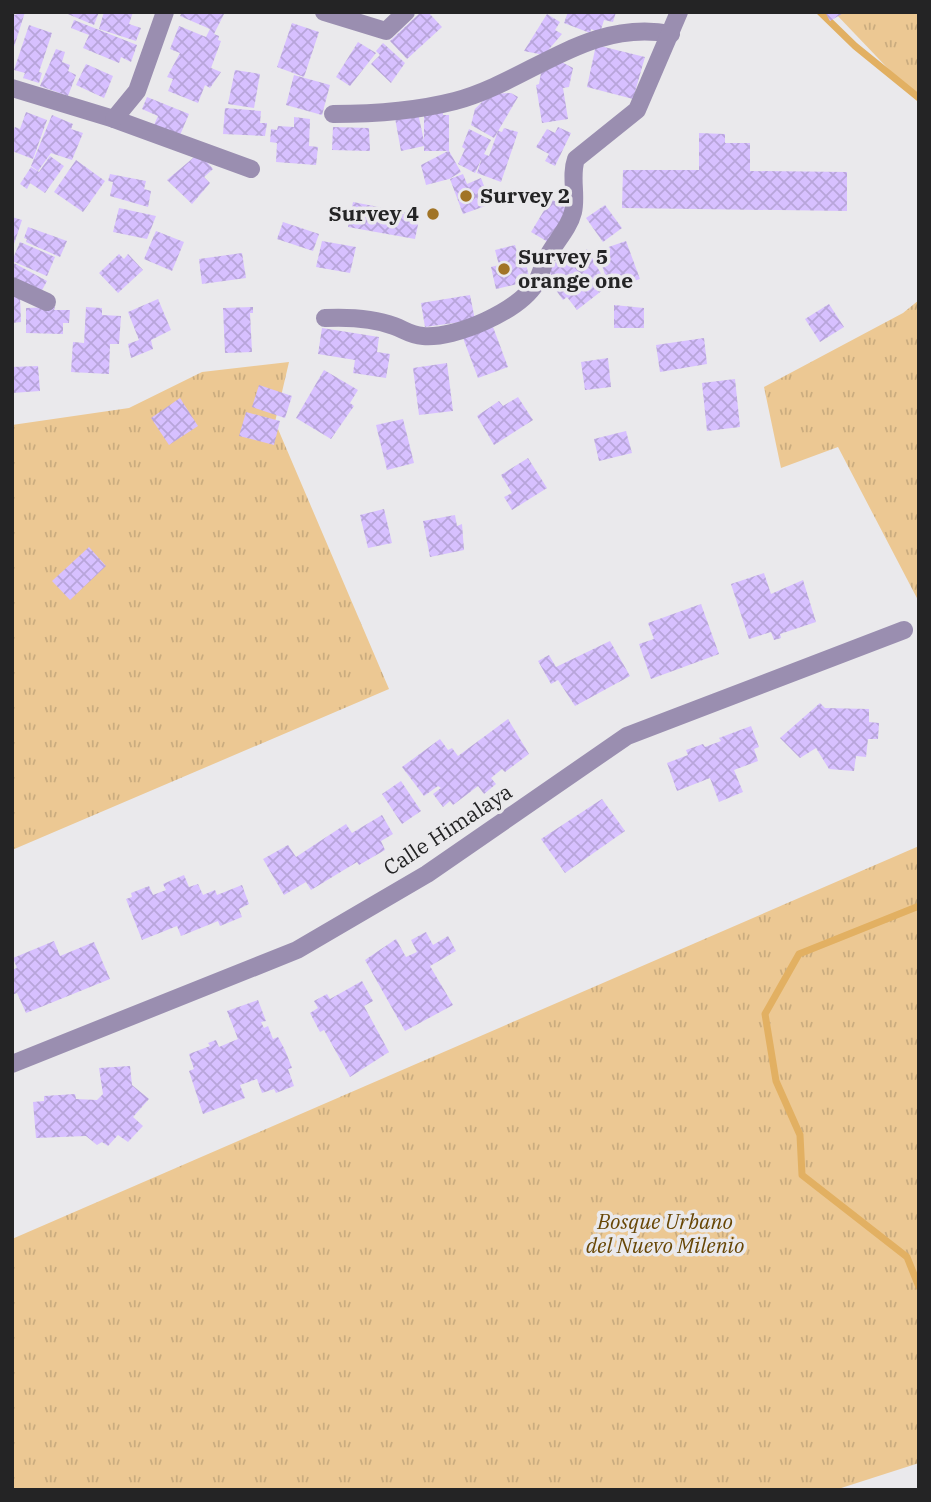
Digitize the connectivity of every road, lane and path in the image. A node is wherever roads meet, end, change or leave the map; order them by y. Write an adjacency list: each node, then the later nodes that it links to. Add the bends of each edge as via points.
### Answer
1 (165, 12): 8 (street, via 137,91)
2 (405, 12): 4 (street, via 386,31)
3 (679, 12): 5 (street)
4 (332, 15)
5 (671, 34): 7 (street, via 646,30 581,43 456,101); 12 (street, via 637,110 576,159 568,226 548,255 536,284 519,303 453,333 427,337 382,323)
6 (12, 88): 8 (street)
7 (333, 114)
8 (114, 119): 9 (street)
9 (251, 169)
10 (12, 286): 11 (street)
11 (47, 302)
12 (325, 318)
13 (905, 630): 14 (street, Calle Himalaya, via 627,736 427,874 297,950)
14 (12, 1064)

